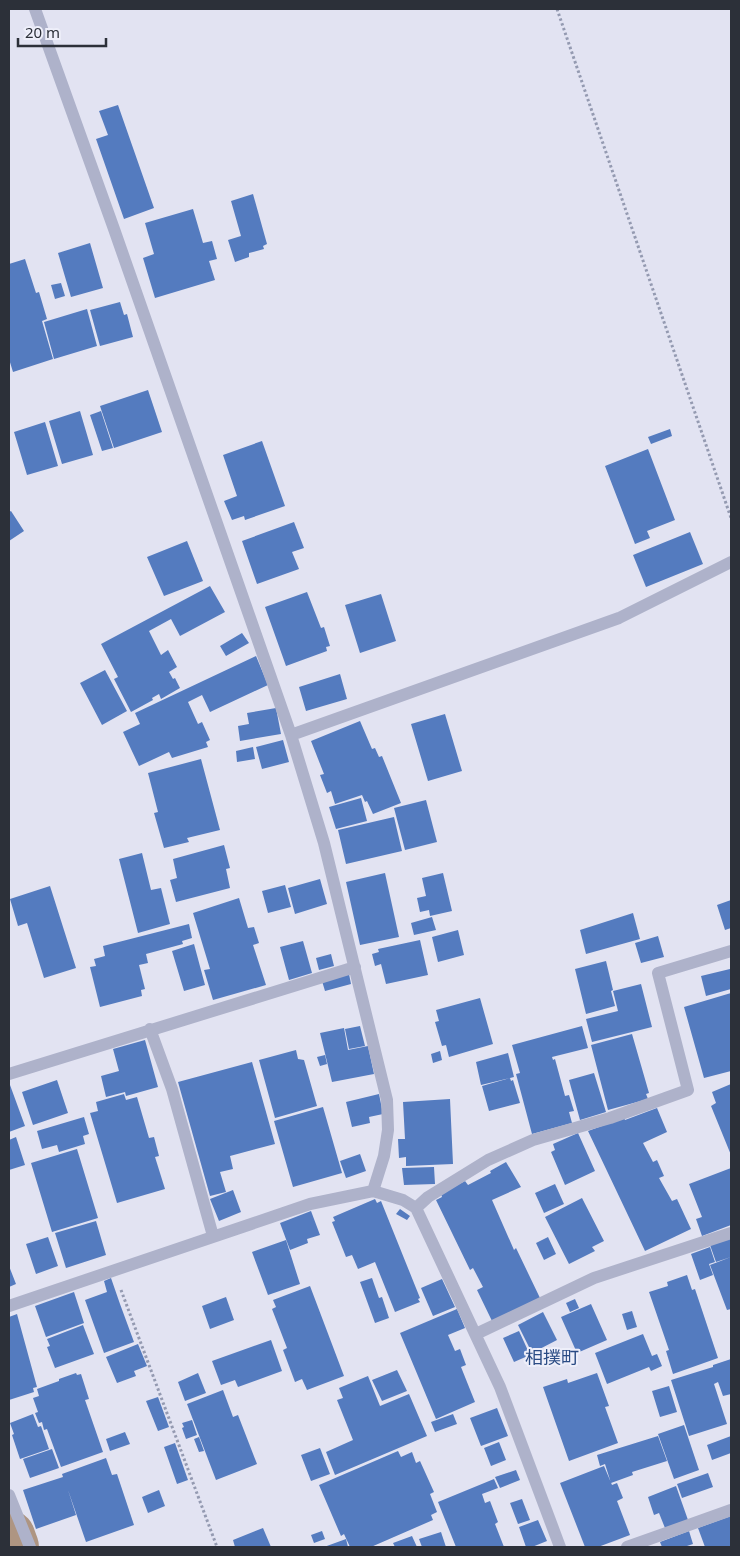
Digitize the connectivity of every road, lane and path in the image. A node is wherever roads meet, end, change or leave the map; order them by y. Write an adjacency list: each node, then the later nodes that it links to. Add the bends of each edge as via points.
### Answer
1 (35, 9): 5 (street)
2 (557, 9): 3 (path)
3 (731, 518)
4 (731, 562): 5 (street, via 619,618)
5 (290, 735): 7 (street, via 324,843)
6 (731, 951): 11 (street, via 658,973 688,1090 610,1118 533,1140 488,1160)
7 (355, 966): 8 (street); 10 (street, via 387,1100 388,1130 384,1156)
8 (150, 1029): 9 (street); 13 (street, via 172,1089)
9 (9, 1074)
10 (373, 1191): 11 (street, via 403,1200); 13 (street, via 310,1204)
11 (416, 1208): 16 (street)
12 (731, 1233): 16 (street, via 594,1278)
13 (213, 1236): 14 (street)
14 (113, 1269): 15 (street); 20 (path)
15 (9, 1306)
16 (476, 1334): 21 (street, via 500,1387)
17 (9, 1496): 19 (street)
18 (731, 1510): 22 (street)
19 (30, 1547)
20 (217, 1547)
21 (560, 1547)
22 (626, 1547)

